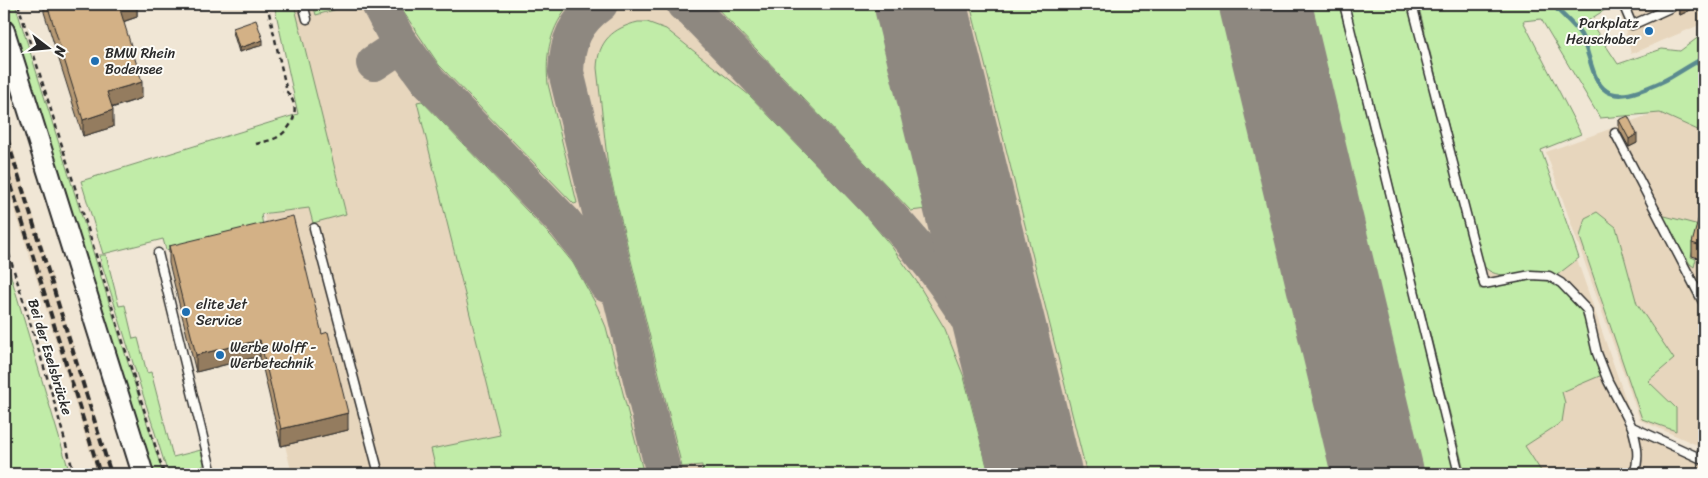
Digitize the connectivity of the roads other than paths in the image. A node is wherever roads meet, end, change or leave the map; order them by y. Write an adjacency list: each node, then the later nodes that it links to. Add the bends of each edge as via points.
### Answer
1 (303, 4): 6 (lane)
2 (1344, 4): 17 (lane)
3 (1412, 4): 12 (lane, via 1484,284 1531,275 1549,276 1561,283 1587,310 1597,353)
4 (1623, 4): 5 (lane, via 1632,25)
5 (1672, 7)
6 (307, 19)
7 (4, 31): 14 (street)
8 (1616, 133): 11 (lane)
9 (314, 228): 16 (lane)
10 (158, 252): 15 (lane)
11 (1704, 304)
12 (1632, 427): 13 (lane); 18 (lane, via 1638,443)
13 (1704, 460)
14 (143, 474)
15 (212, 474)
16 (379, 474)
17 (1459, 474)
18 (1634, 474)

